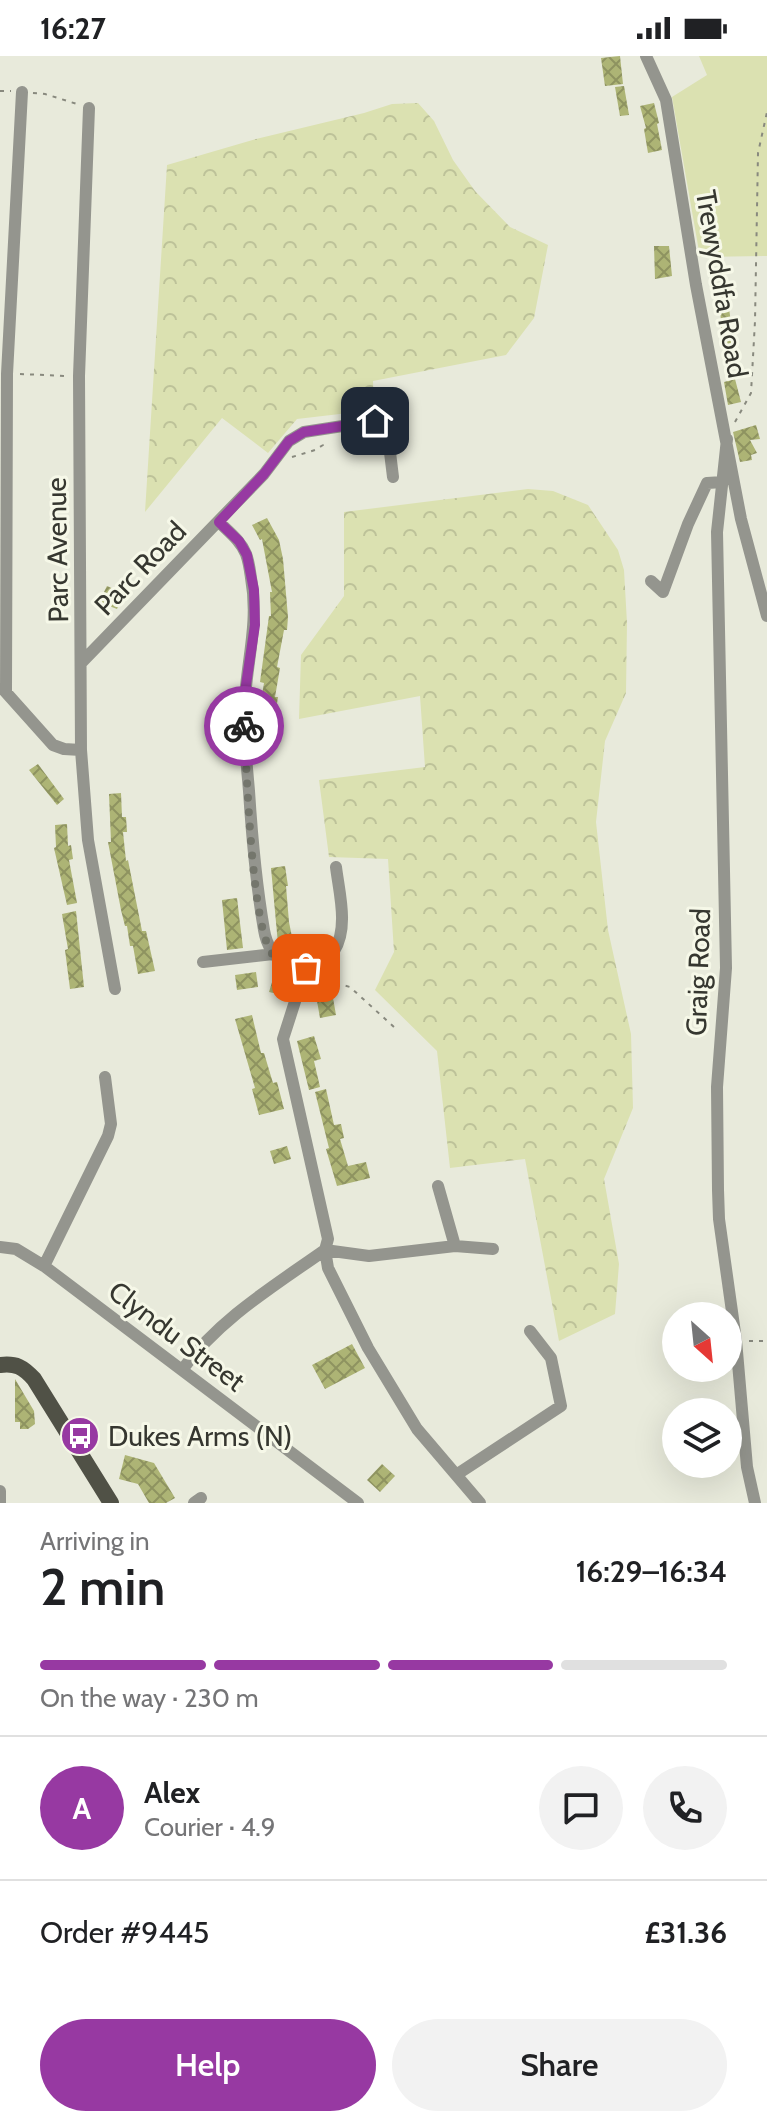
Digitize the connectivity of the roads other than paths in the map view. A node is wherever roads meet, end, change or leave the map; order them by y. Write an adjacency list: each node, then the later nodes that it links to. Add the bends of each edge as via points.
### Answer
1 (646, 56): 4 (street, Trewyddfa Road, via 666,100)
2 (22, 92): 11 (street, via 7,374)
3 (89, 108): 10 (street, Parc Avenue, via 79,376)
4 (726, 435): 6 (street, Graig Road); 9 (street, Trewyddfa Road)
5 (393, 477): 7 (street, Parc Road, via 387,428 375,421 304,432 289,441)
6 (723, 482): 8 (street, via 707,483 663,592); 34 (street, Graig Road, via 717,532 726,968 717,1087 719,1219)
7 (219, 522): 10 (street, Parc Road); 14 (street, via 247,555 254,590 244,718 255,880)
8 (651, 581)
9 (767, 616)
10 (82, 662): 12 (street, Parc Avenue)
11 (3, 689): 12 (street, via 53,745)
12 (81, 750): 17 (street, Parc Avenue, via 88,840)
13 (336, 867): 14 (street, via 341,930 334,952 306,968 290,968)
14 (273, 954): 15 (street)
15 (203, 962)
16 (324, 979): 23 (street, via 299,989 283,1039 328,1239)
17 (115, 989)
18 (105, 1077): 24 (street, via 108,1136)
19 (438, 1186): 20 (street)
20 (455, 1246): 22 (street); 23 (street, via 369,1256)
21 (0, 1247): 24 (street, Clyndu Street, via 16,1249)
22 (493, 1249)
23 (325, 1250): 27 (street, via 231,1317); 28 (street, via 328,1268 368,1348 417,1429)
24 (44, 1266): 27 (street, Clyndu Street)
25 (530, 1331): 28 (street, via 551,1358 561,1406)
26 (0, 1365): 31 (main road, via 14,1364 34,1379)
27 (182, 1370): 32 (street, Clyndu Street)
28 (456, 1475): 33 (street)
29 (0, 1491): 30 (street)
30 (0, 1503)
31 (111, 1503)
32 (358, 1503)
33 (480, 1503)
34 (755, 1503)

